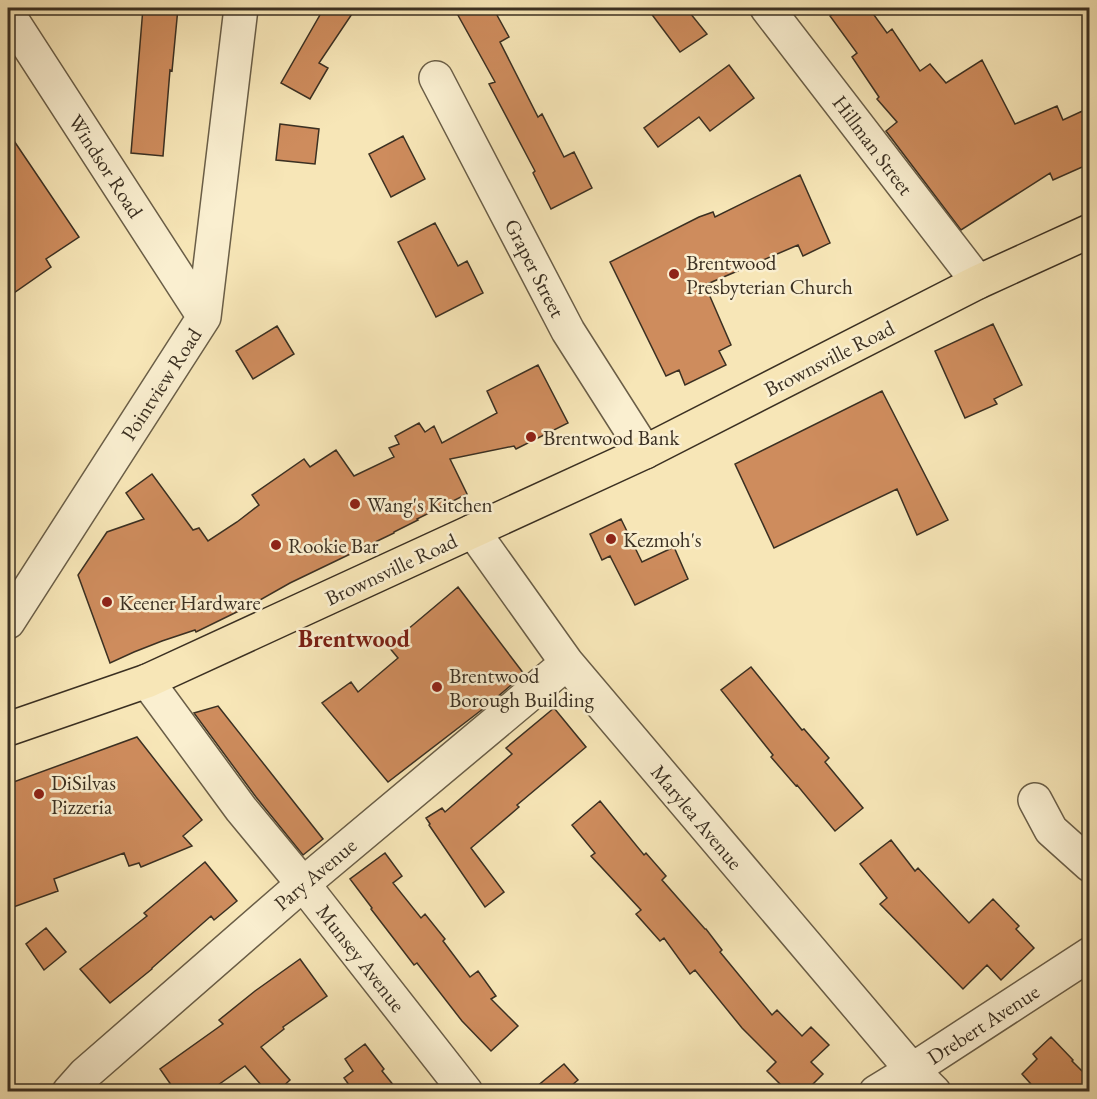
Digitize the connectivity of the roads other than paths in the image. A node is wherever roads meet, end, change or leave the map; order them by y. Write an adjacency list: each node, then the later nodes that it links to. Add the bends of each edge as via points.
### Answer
1 (241, 8): 7 (street, Pointview Road)
2 (767, 8): 6 (street, Hillman Street)
3 (8, 14): 7 (street, Windsor Road)
4 (436, 78): 8 (street, Graper Street, via 568,332)
5 (1089, 231): 6 (main road, Brownsville Road)
6 (978, 282): 8 (main road, Brownsville Road)
7 (204, 317): 10 (street, Pointview Road)
8 (645, 452): 9 (main road, Brownsville Road)
9 (473, 531): 11 (street, Marylea Avenue); 12 (main road, Brownsville Road)
10 (8, 622)
11 (567, 663): 16 (street, Pary Avenue); 18 (street, Marylea Avenue)
12 (147, 681): 13 (main road, Brownsville Road); 16 (street, Munsey Avenue, via 241,809)
13 (8, 729)
14 (1035, 800): 15 (street, via 1051,830)
15 (1089, 866)
16 (303, 884): 19 (street, Pary Avenue); 20 (street, Munsey Avenue)
17 (1089, 954): 18 (street, Drebert Avenue)
18 (923, 1081): 21 (street, Drebert Avenue)
19 (85, 1086)
20 (466, 1092)
21 (876, 1092)

